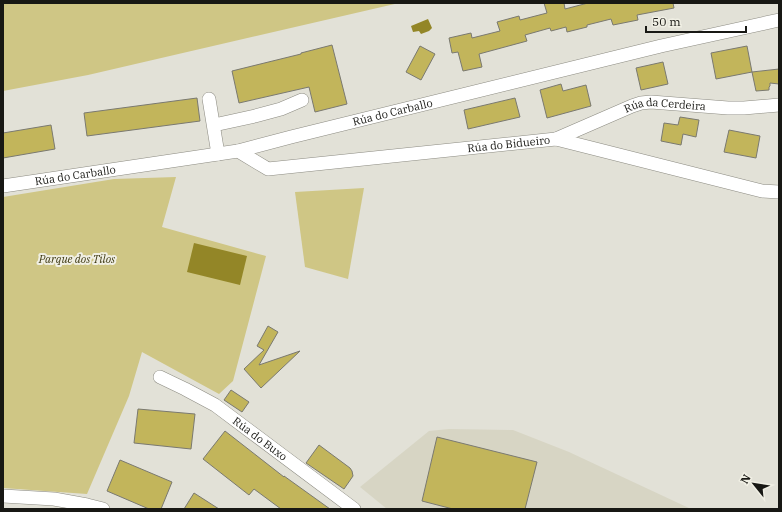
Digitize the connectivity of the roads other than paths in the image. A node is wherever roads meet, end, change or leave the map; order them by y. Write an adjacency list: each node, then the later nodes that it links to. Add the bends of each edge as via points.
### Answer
1 (779, 20): 7 (street, Rúa do Carballo, via 661,46)
2 (210, 99): 5 (street)
3 (302, 100): 5 (street, via 281,109)
4 (779, 105): 6 (street, Rúa da Cerdeira, via 728,108 642,103)
5 (214, 125): 8 (street)
6 (556, 139): 7 (street, Rúa do Bidueiro, via 268,169); 10 (street, Rúa do Bidueiro, via 762,191)
7 (238, 151): 8 (street, Rúa do Carballo)
8 (218, 154): 9 (street, Rúa do Carballo)
9 (3, 186)
10 (779, 192)
11 (160, 377): 14 (street, Rúa do Buxo, via 214,405)
12 (3, 496): 13 (street, via 54,499)
13 (98, 508)
14 (354, 509)

